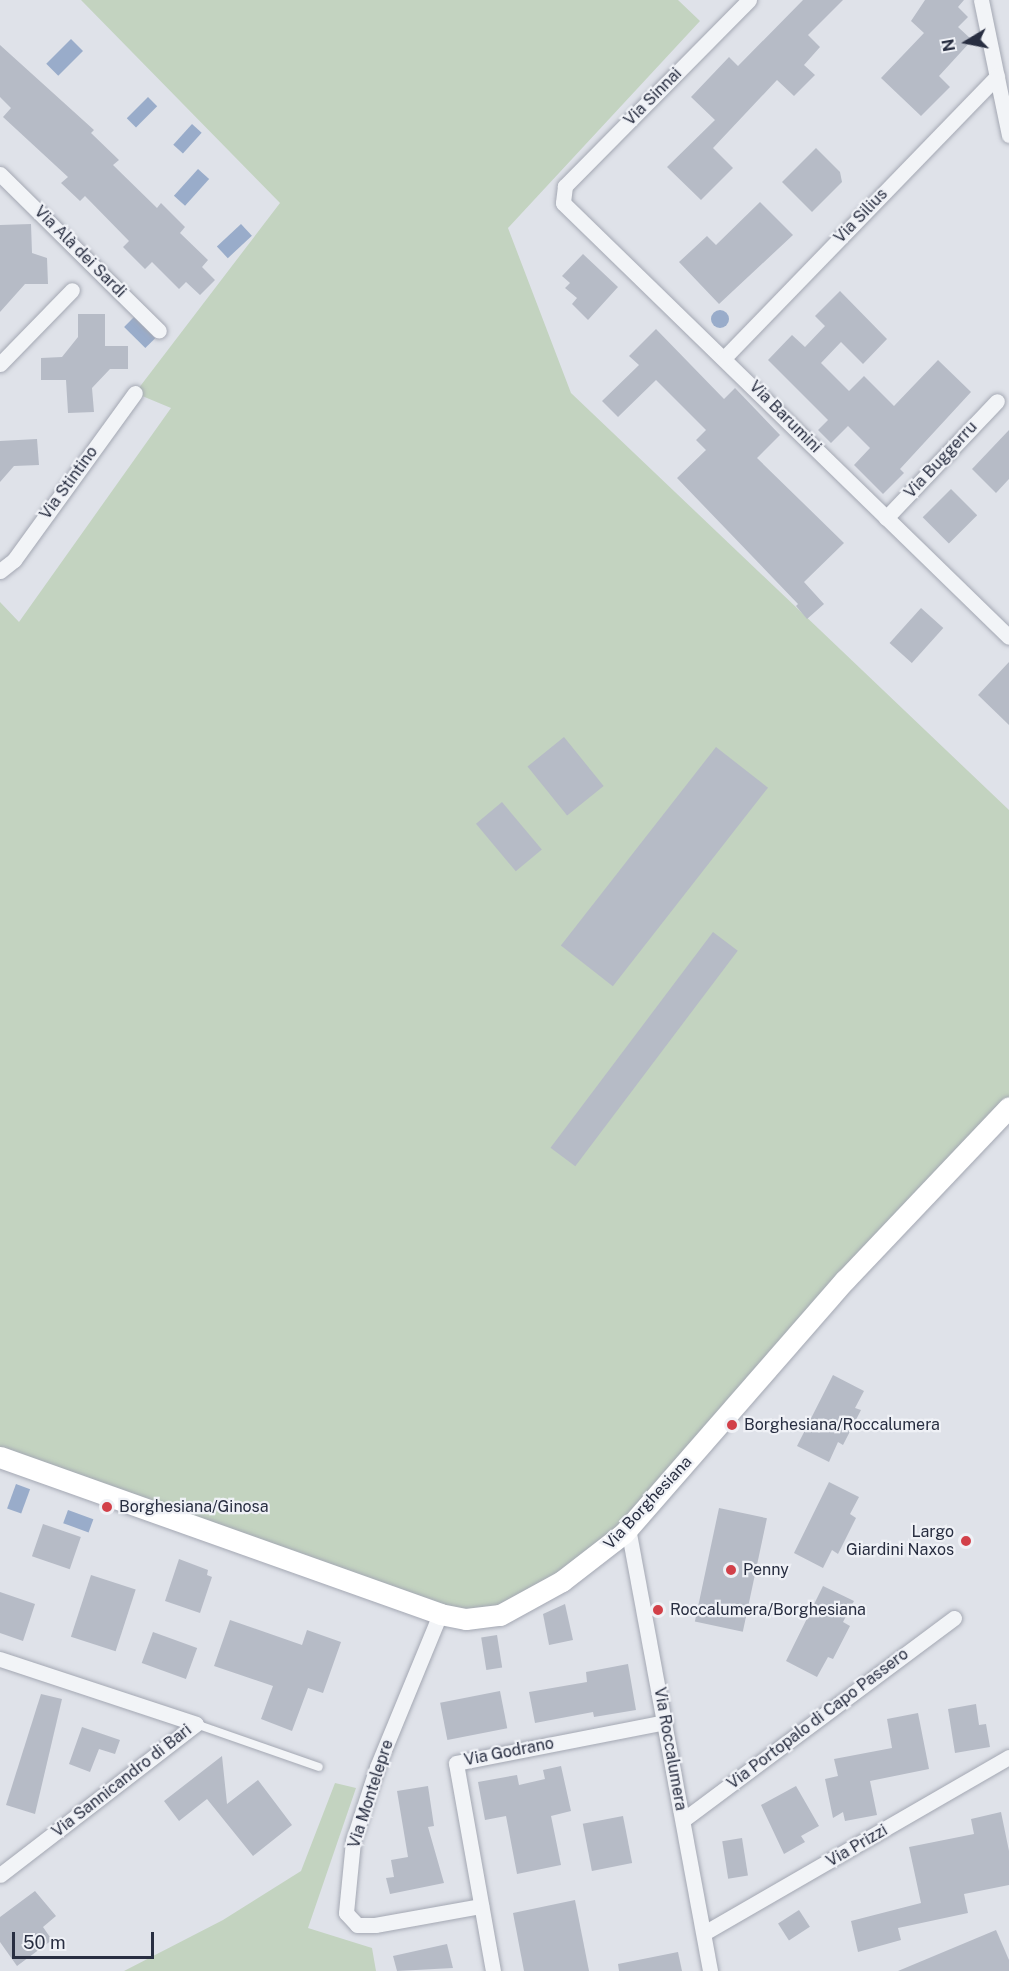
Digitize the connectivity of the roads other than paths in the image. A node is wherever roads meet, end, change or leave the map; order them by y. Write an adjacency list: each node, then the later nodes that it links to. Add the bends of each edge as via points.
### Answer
1 (750, 0): 6 (street, Via Sinnai, via 565,186)
2 (981, 0): 3 (street)
3 (997, 76): 4 (street); 9 (street, Via Silius)
4 (1009, 135)
5 (0, 174): 8 (street, Via Alà dei Sardi)
6 (561, 198): 9 (street, Via Barumini, via 567,208)
7 (72, 290): 10 (street)
8 (159, 331)
9 (725, 357): 13 (street, Via Barumini)
10 (0, 364)
11 (135, 393): 14 (street, Via Stintino, via 14,560)
12 (997, 401): 13 (street, Via Buggerru)
13 (886, 518): 15 (street, Via Barumini)
14 (0, 571)
15 (1009, 637)
16 (1009, 1107): 18 (street, Via Borghesiana, via 845,1280)
17 (0, 1457): 19 (street, Via Borghesiana)
18 (628, 1528): 19 (street, Via Borghesiana, via 581,1568 513,1610 474,1619); 22 (street, Via Roccalumera)
19 (440, 1614): 28 (street, Via Montelepre, via 377,1767 353,1841 346,1913 357,1925 375,1925)
20 (954, 1618): 26 (street, Via Portopalo di Capo Passero)
21 (0, 1659): 23 (street, Via Sannicandro di Bari)
22 (665, 1722): 26 (street, Via Roccalumera); 28 (street, Via Godrano, via 456,1762)
23 (196, 1724): 25 (lane); 27 (street, Via Sannicandro di Bari)
24 (1009, 1756): 29 (street, Via Prizzi)
25 (319, 1767)
26 (683, 1820): 29 (street, Via Roccalumera)
27 (0, 1875)
28 (481, 1906): 30 (street, Via Godrano)
29 (704, 1933): 31 (street, Via Roccalumera)
30 (493, 1971)
31 (710, 1971)

